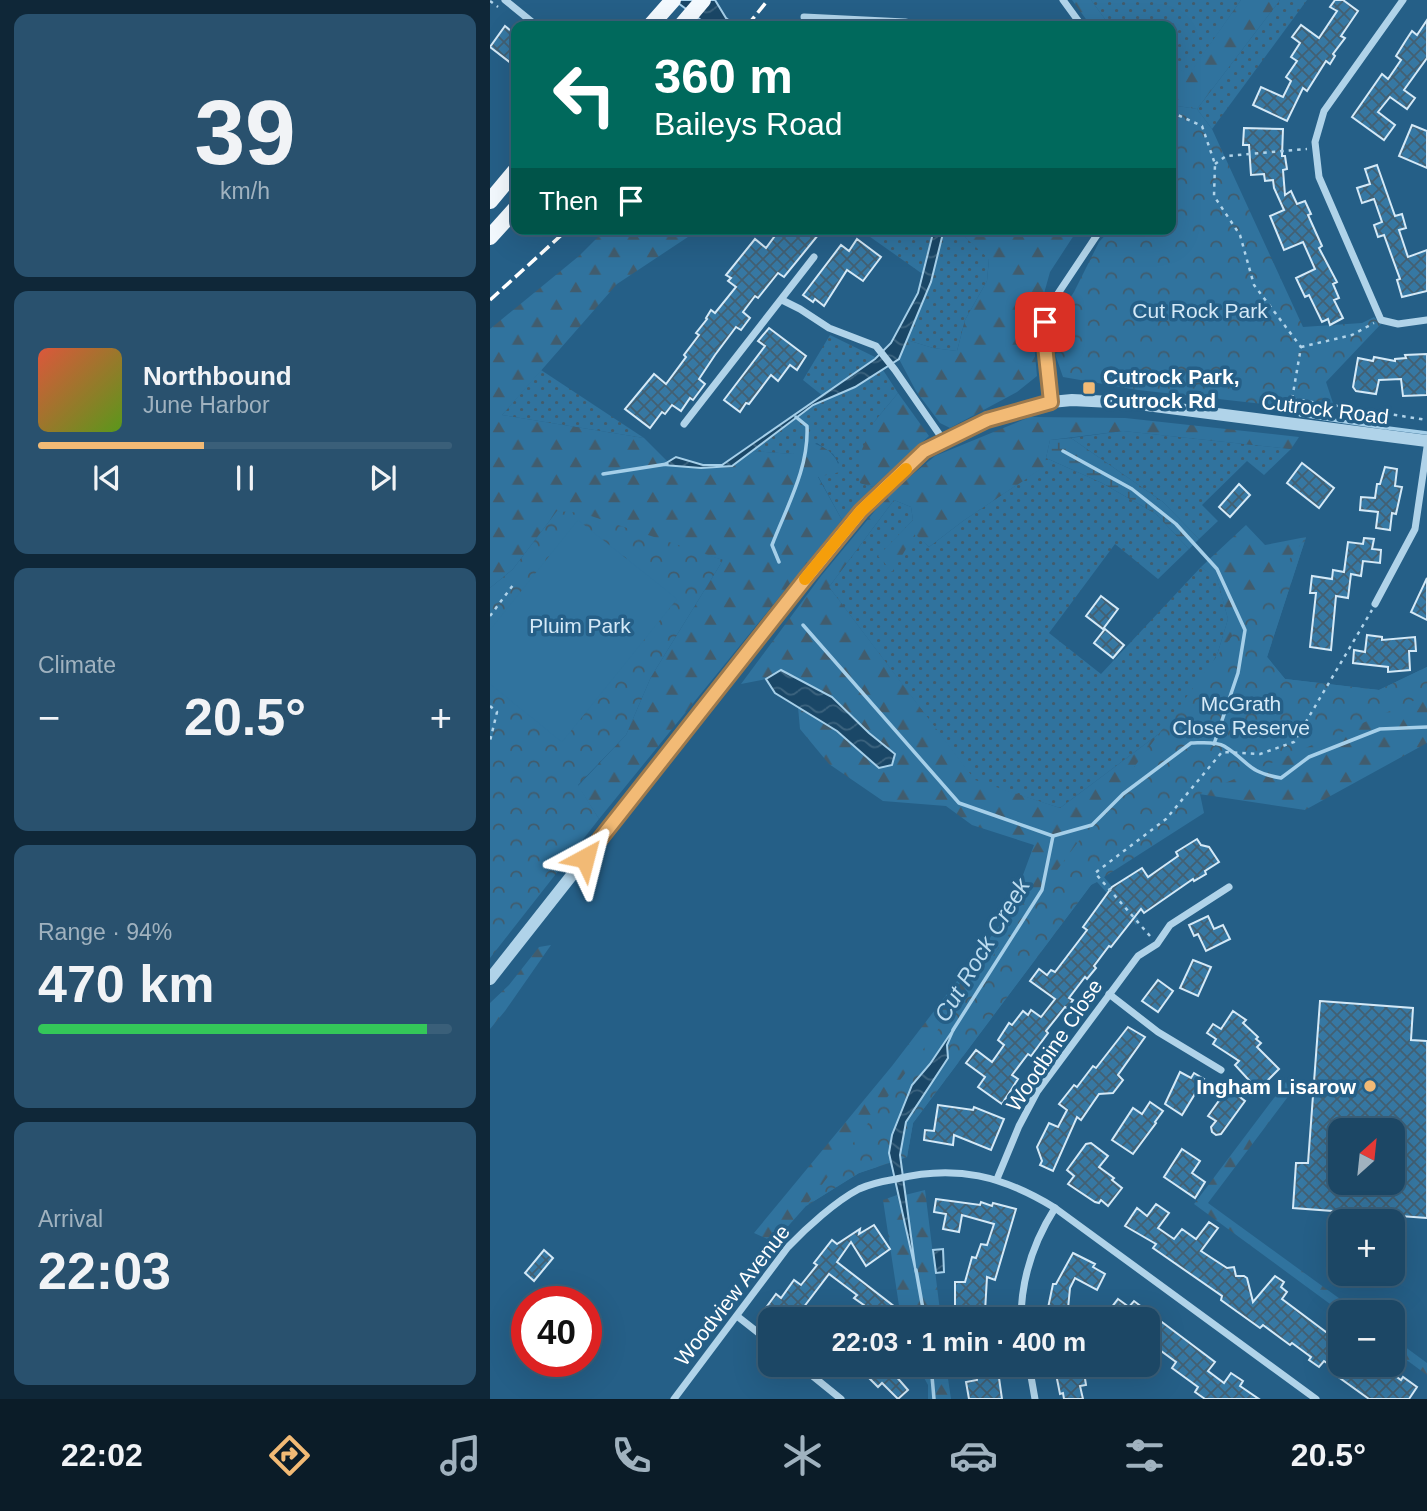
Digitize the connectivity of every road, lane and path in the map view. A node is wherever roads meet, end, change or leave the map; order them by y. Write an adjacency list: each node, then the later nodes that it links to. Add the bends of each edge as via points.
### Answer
1 (505, 0): 9 (street)
2 (703, 0): 11 (main road)
3 (1063, 0): 13 (street)
4 (1403, 0): 15 (street, via 1324,111)
5 (490, 1): 7 (path)
6 (669, 5): 10 (main road)
7 (498, 8)
8 (804, 17): 12 (street)
9 (531, 21)
10 (655, 21)
11 (685, 21)
12 (885, 21)
13 (1078, 21)
14 (1176, 114): 16 (path, via 1202,126)
15 (1316, 149): 16 (path, via 1226,156); 24 (street, via 1320,177)
16 (1215, 164): 26 (path, via 1214,196 1240,234 1254,285)
17 (511, 176): 18 (main road)
18 (490, 201)
19 (511, 214): 21 (main road)
20 (1097, 235): 28 (street, via 1049,307 1044,336)
21 (490, 237)
22 (814, 257): 23 (street)
23 (782, 300): 30 (street); 33 (street, via 829,328 876,346)
24 (1381, 320): 25 (street, via 1398,324); 26 (path, via 1352,335)
25 (1427, 320)
26 (1301, 347): 27 (path)
27 (1293, 399): 29 (path); 31 (path)
28 (1051, 402): 31 (street, Cutrock Road, via 1130,403); 33 (street, Cutrock Road, via 1006,413)
29 (1427, 420)
30 (684, 424)
31 (1287, 424): 32 (street, Cutrock Road)
32 (1427, 441)
33 (944, 442): 42 (street, Cutrock Road, via 924,451 861,511)
34 (1427, 447): 36 (street, via 1415,529)
35 (513, 585): 37 (path)
36 (1375, 604): 41 (path, via 1294,742 1260,754 1222,752 1166,819 1095,873)
37 (490, 616)
38 (490, 706): 39 (path, via 497,712)
39 (490, 741)
40 (1229, 887): 41 (street, Woodbine Close, via 1170,925)
41 (1157, 944): 43 (street, Woodbine Close, via 1138,956)
42 (490, 979)
43 (1109, 994): 44 (street, via 1158,1032); 45 (street, Woodbine Close, via 1037,1093)
44 (1222, 1070)
45 (998, 1179): 46 (street, Woodview Avenue); 48 (street, Woodview Avenue, via 925,1172 860,1189 807,1227)
46 (1055, 1208): 47 (street, via 1029,1263); 55 (street, Woodview Avenue)
47 (1021, 1307)
48 (737, 1315): 49 (street); 52 (street, Woodview Avenue)
49 (758, 1332)
50 (814, 1377): 53 (street)
51 (1030, 1377): 54 (street)
52 (674, 1399)
53 (841, 1399)
54 (1035, 1399)
55 (1316, 1399)

